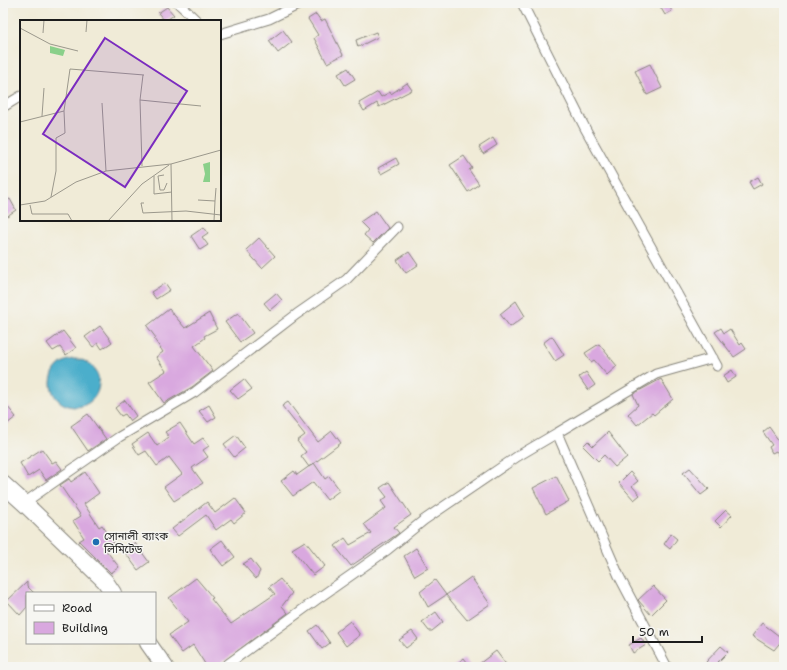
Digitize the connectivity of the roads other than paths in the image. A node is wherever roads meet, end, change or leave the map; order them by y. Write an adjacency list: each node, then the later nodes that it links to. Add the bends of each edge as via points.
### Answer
1 (178, 3): 4 (street)
2 (302, 3): 5 (street, via 269,19)
3 (522, 3): 9 (street, via 585,128 715,362 656,374)
4 (196, 20)
5 (221, 34)
6 (20, 97): 7 (street)
7 (3, 107)
8 (397, 226): 11 (street, via 346,280 195,392 118,437)
9 (557, 433): 15 (street, via 518,456 424,520 387,550); 16 (street, via 618,576)
10 (3, 484): 11 (highway)
11 (24, 503): 12 (highway, via 105,581)
12 (112, 592)
13 (149, 644): 14 (highway)
14 (165, 667)
15 (224, 667)
16 (667, 667)

